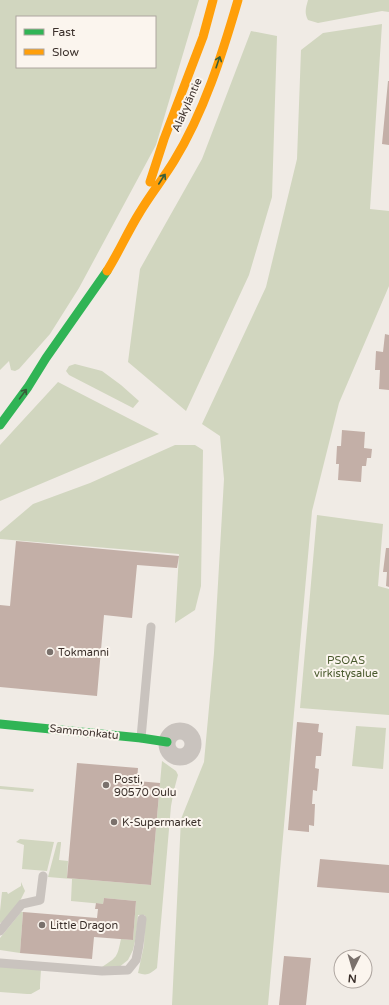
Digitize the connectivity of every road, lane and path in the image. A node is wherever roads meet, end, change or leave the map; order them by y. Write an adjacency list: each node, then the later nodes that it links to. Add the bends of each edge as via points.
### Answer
1 (213, 0): 3 (main road, Alakyläntie, via 203,36 164,139)
2 (238, 0): 3 (main road, Alakyläntie, one-way to 2, via 174,161 194,123 210,85)
3 (140, 212): 4 (main road, Alakyläntie, via 110,266)
4 (46, 358): 5 (main road, Alakyläntie); 6 (main road, Alakyläntie, one-way to 4)
5 (25, 376)
6 (0, 425)
7 (151, 627): 9 (lane)
8 (0, 724): 9 (main road, Sammonkatu)
9 (141, 738): 10 (main road, Sammonkatu)
10 (167, 742)
11 (43, 876): 13 (lane, via 40,900 22,904)
12 (142, 918): 14 (lane, via 136,960 128,970 102,971)
13 (0, 931)
14 (0, 963)

